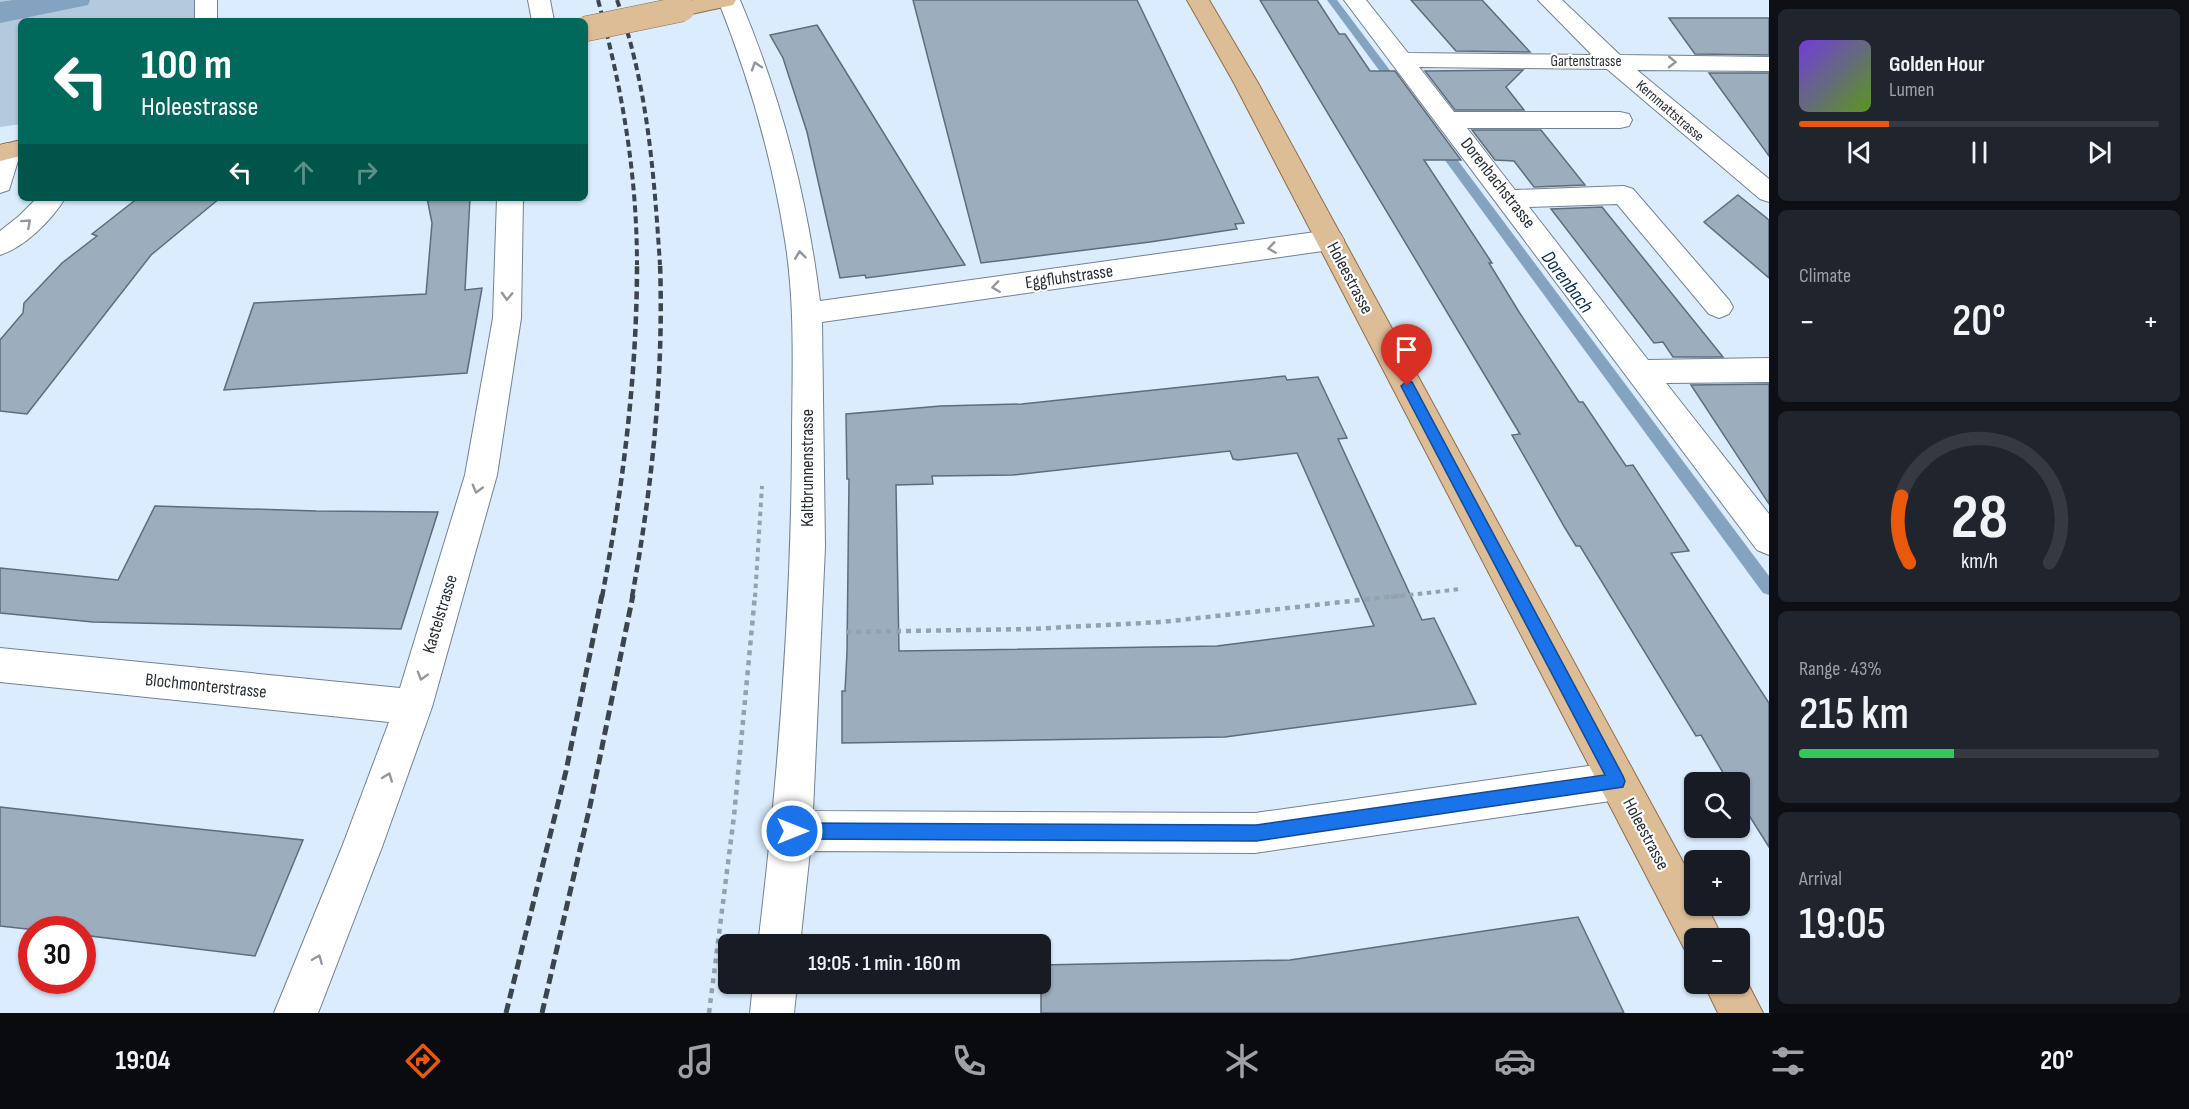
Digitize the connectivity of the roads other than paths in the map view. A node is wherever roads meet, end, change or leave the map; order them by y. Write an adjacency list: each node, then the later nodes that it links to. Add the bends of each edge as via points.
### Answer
1 (206, 0): 7 (street)
2 (539, 0): 8 (street)
3 (723, 0): 9 (main road, bridge); 24 (street, Kaltbrunnenstrasse, one-way to 3, via 799,241 779,144 755,63)
4 (1198, 0): 21 (main road, Holeestrasse)
5 (1355, 0): 10 (street, Dorenbachstrasse)
6 (1549, 0): 11 (street, Kernmattstrasse)
7 (206, 18)
8 (542, 18)
9 (588, 28)
10 (1404, 60): 11 (street, Gartenstrasse); 13 (street, Dorenbachstrasse)
11 (1613, 62): 12 (street, Gartenstrasse, one-way to 12); 17 (street, Kernmattstrasse)
12 (1769, 64)
13 (1449, 120): 14 (street); 18 (street, Dorenbachstrasse)
14 (1620, 120)
15 (10, 151): 16 (street)
16 (0, 184)
17 (1769, 193)
18 (1510, 199): 23 (street, via 1624,195); 26 (street, Dorenbachstrasse)
19 (49, 201): 22 (street, one-way to 19)
20 (510, 201): 29 (street, Kastelstrasse, one-way to 29, via 507,318 481,475)
21 (1330, 240): 24 (street, Eggfluhstrasse, one-way to 24); 30 (main road, Holeestrasse)
22 (0, 245)
23 (1719, 307)
24 (807, 313): 31 (street, Kaltbrunnenstrasse, via 808,548)
25 (1769, 370): 26 (street)
26 (1642, 372): 27 (street, Dorenbachstrasse)
27 (1769, 540)
28 (0, 665): 29 (street, Blochmonterstrasse)
29 (413, 707): 36 (street, Kastelstrasse, one-way to 29)
30 (1617, 781): 31 (street, via 1256,833); 32 (main road, Holeestrasse)
31 (792, 831): 33 (street, Kaltbrunnenstrasse)
32 (1696, 928)
33 (780, 934)
34 (774, 994): 37 (street)
35 (1731, 994): 38 (main road)
36 (296, 1013)
37 (772, 1013)
38 (1741, 1013)

